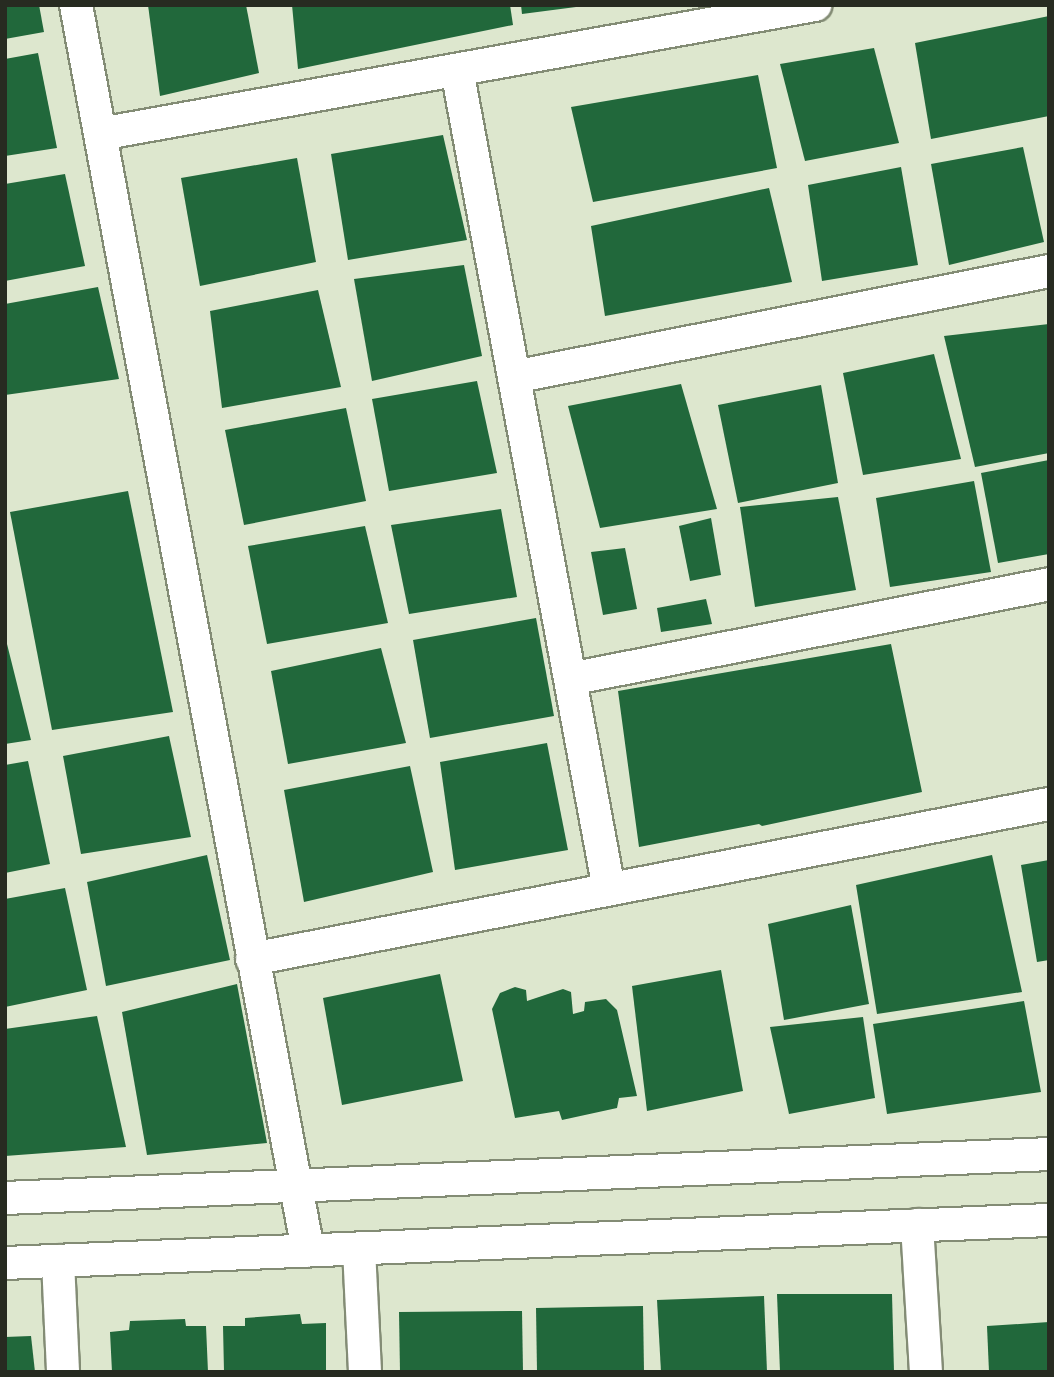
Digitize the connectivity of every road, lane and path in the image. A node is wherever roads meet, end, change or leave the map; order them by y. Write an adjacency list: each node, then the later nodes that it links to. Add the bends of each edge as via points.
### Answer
1 (76, 5): 5 (street)
2 (815, 5): 3 (street)
3 (772, 9): 4 (street)
4 (457, 70): 5 (street); 7 (street)
5 (100, 134): 12 (street)
6 (1049, 271): 7 (street)
7 (514, 377): 9 (street)
8 (1049, 584): 9 (street)
9 (570, 679): 11 (street)
10 (1049, 804): 11 (street)
11 (609, 890): 12 (street)
12 (252, 959): 14 (street)
13 (1049, 1154): 14 (street)
14 (294, 1185): 15 (street); 19 (street)
15 (5, 1198)
16 (1049, 1220): 17 (street)
17 (917, 1225): 18 (street); 24 (street)
18 (359, 1249): 19 (street); 23 (street)
19 (308, 1251): 20 (street)
20 (58, 1261): 21 (street); 22 (street)
21 (5, 1264)
22 (63, 1372)
23 (365, 1372)
24 (926, 1372)

